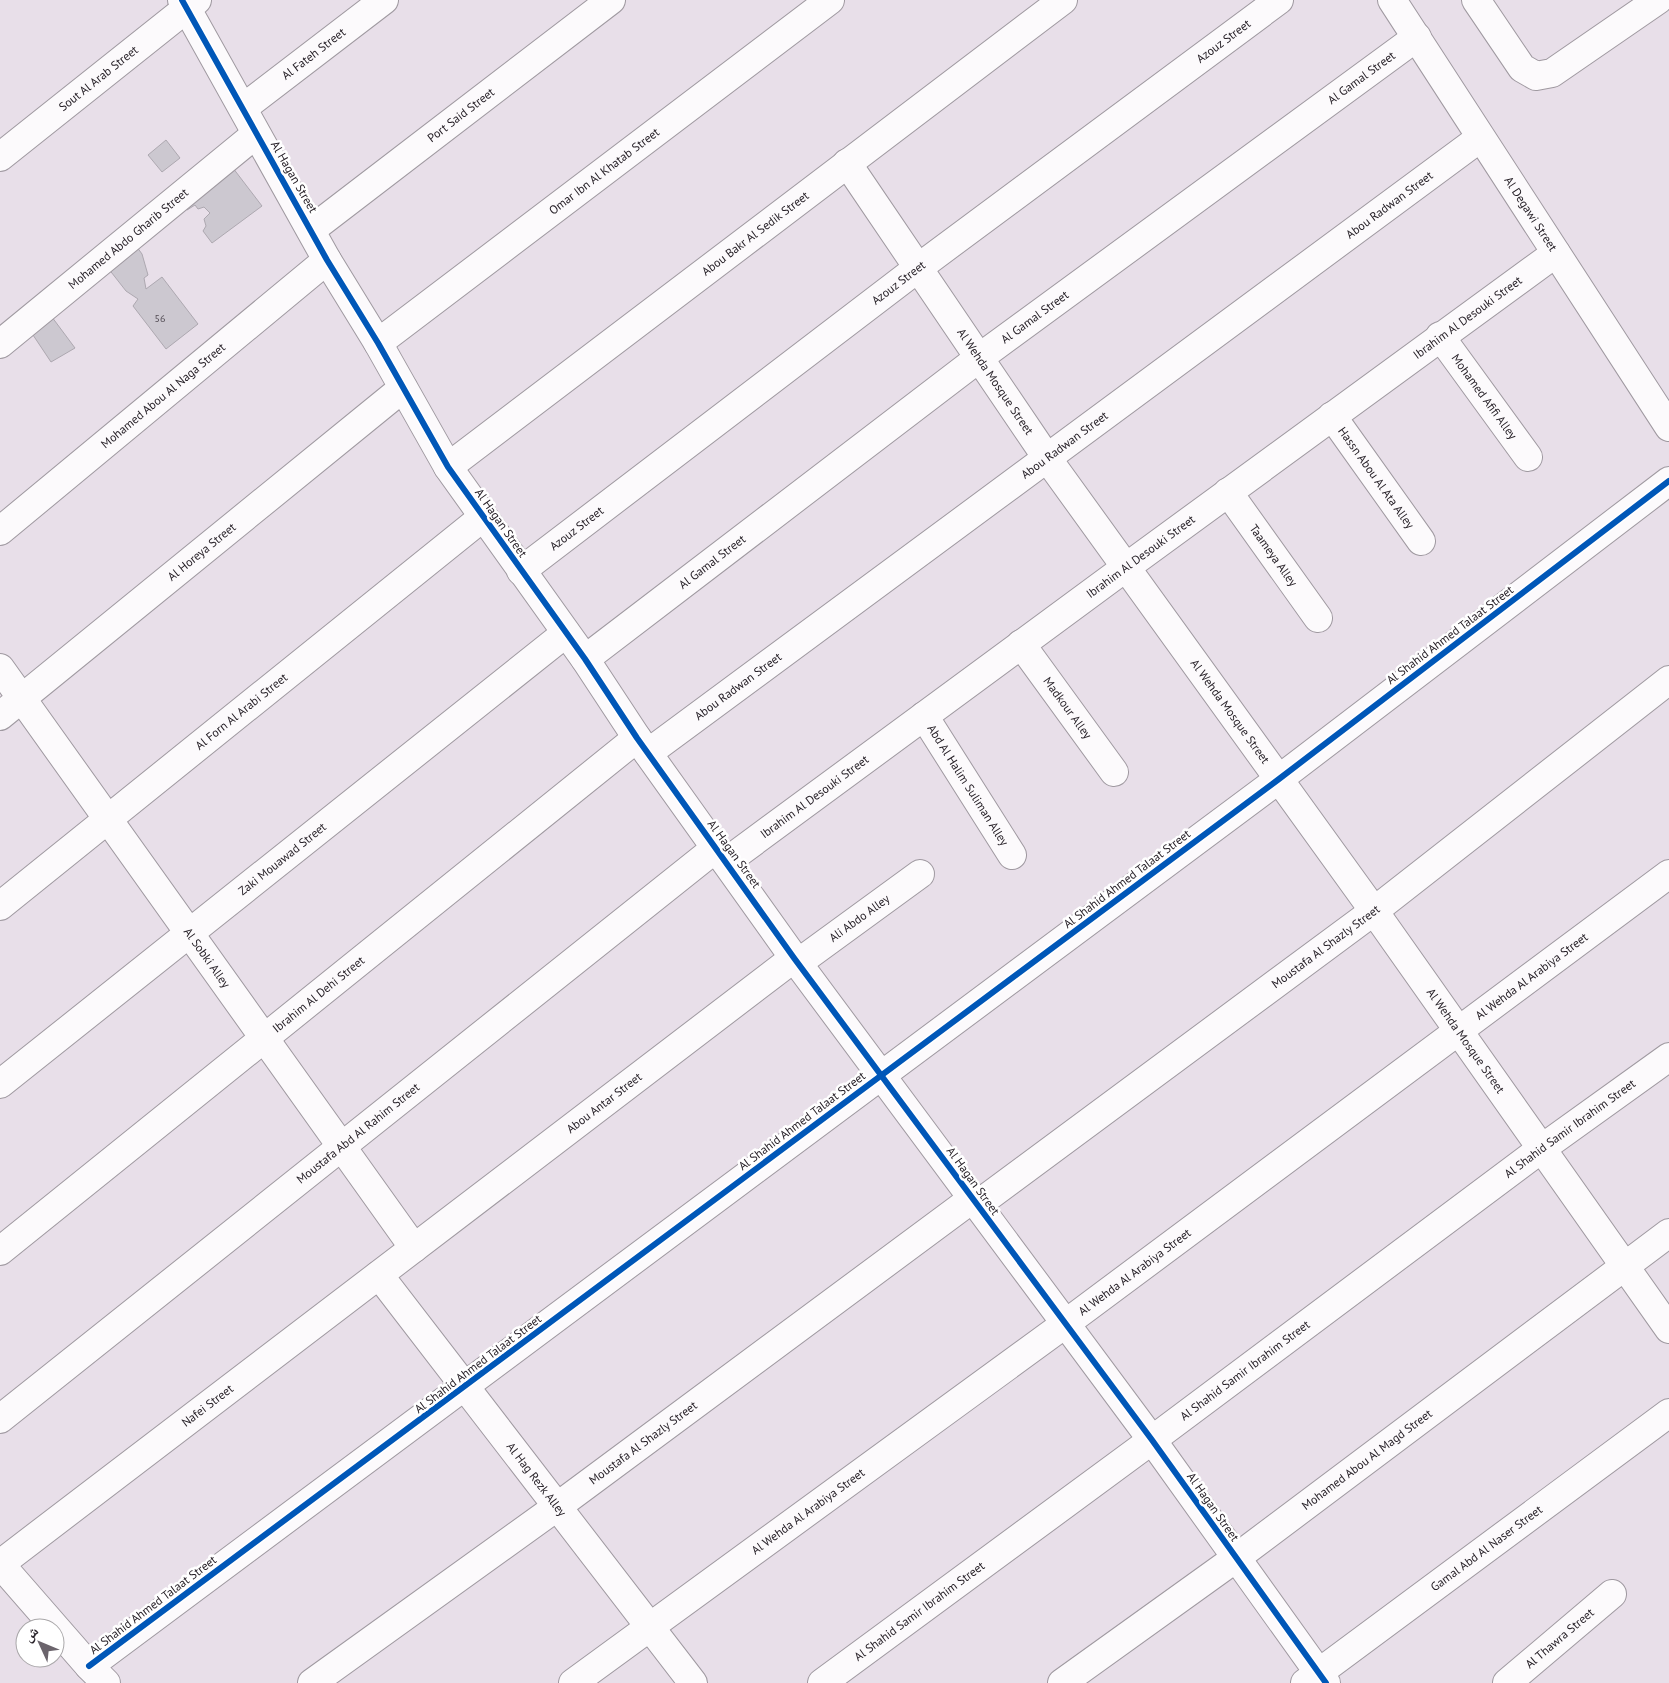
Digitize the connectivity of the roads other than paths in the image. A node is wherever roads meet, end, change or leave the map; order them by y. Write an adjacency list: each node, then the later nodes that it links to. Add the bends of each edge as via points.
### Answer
1 (384, 0): 11 (street, Al Fateh Street)
2 (611, 0): 16 (street, Port Said Street)
3 (830, 0): 21 (street, Omar Ibn Al Khatab Street)
4 (1063, 0): 15 (street, Abou Bakr Al Sedik Street)
5 (1279, 0): 19 (street, Azouz Street)
6 (1392, 0): 10 (street, Al Degawi Street)
7 (1476, 0): 8 (street, via 1522,68 1536,76 1552,73)
8 (1658, 0)
9 (189, 3): 11 (street, Al Hagan Street); 14 (street, Sout Al Arab Street)
10 (1417, 37): 13 (street, Al Degawi Street); 23 (street, Al Gamal Street)
11 (243, 108): 12 (street, Al Hagan Street)
12 (256, 134): 16 (street, Al Hagan Street); 22 (street, Mohamed Abdo Gharib Street)
13 (1480, 138): 17 (street, Al Degawi Street); 28 (street, Abou Radwan Street)
14 (0, 157)
15 (847, 163): 19 (street, Al Wehda Mosque Street); 29 (street, Abou Bakr Al Sedik Street)
16 (312, 230): 18 (street, Al Hagan Street)
17 (1556, 253): 20 (street, Ibrahim Al Desouki Street); 26 (street, Al Degawi Street)
18 (327, 260): 21 (street, Al Hagan Street); 33 (street, Mohamed Abou Al Naga Street)
19 (918, 268): 23 (street, Al Wehda Mosque Street); 36 (street, Azouz Street)
20 (1440, 336): 25 (street, Ibrahim Al Desouki Street); 27 (street, Mohamed Afifi Alley)
21 (378, 342): 24 (street, Al Hagan Street)
22 (0, 344)
23 (979, 358): 28 (street, Al Wehda Mosque Street); 40 (street, Al Gamal Street)
24 (403, 388): 29 (street, Al Hagan Street); 43 (street, Al Horeya Street)
25 (1332, 416): 31 (street, Ibrahim Al Desouki Street); 34 (street, Hassn Abou Al Ata Alley)
26 (1669, 427)
27 (1528, 456)
28 (1047, 458): 35 (street, Al Wehda Mosque Street); 46 (street, Abou Radwan Street)
29 (448, 467): 32 (street, Al Hagan Street)
30 (1669, 482): 48 (street, Al Shahid Ahmed Talaat Street)
31 (1228, 492): 35 (street, Ibrahim Al Desouki Street); 37 (street, Taameya Alley)
32 (483, 517): 36 (street, Al Hagan Street); 49 (street, Al Forn Al Arabi Street)
33 (0, 531)
34 (1420, 541)
35 (1125, 568): 39 (street, Ibrahim Al Desouki Street); 48 (street, Al Wehda Mosque Street)
36 (521, 571): 38 (street, Al Hagan Street)
37 (1318, 618)
38 (566, 633): 40 (street, Al Hagan Street); 56 (street, Zaki Mouawad Street)
39 (1021, 644): 45 (street, Ibrahim Al Desouki Street); 47 (street, Madkour Alley)
40 (585, 659): 46 (street, Al Hagan Street)
41 (0, 668): 43 (street, Al Sobki Alley)
42 (1669, 680): 55 (street, Moustafa Al Shazly Street)
43 (23, 698): 44 (street, Al Horeya Street); 49 (street, Al Sobki Alley)
44 (0, 716)
45 (924, 716): 50 (street, Ibrahim Al Desouki Street); 51 (street, Abd Al Halim Suliman Alley)
46 (642, 746): 50 (street, Al Hagan Street); 59 (street, Ibrahim Al Dehi Street)
47 (1114, 772)
48 (1279, 780): 55 (street, Al Wehda Mosque Street); 61 (street, Al Shahid Ahmed Talaat Street)
49 (108, 819): 54 (street, Al Forn Al Arabi Street); 56 (street, Al Sobki Alley)
50 (721, 855): 57 (street, Al Hagan Street); 63 (street, Moustafa Abd Al Rahim Street)
51 (1012, 855)
52 (920, 874): 57 (street, Ali Abdo Alley)
53 (1669, 874): 58 (street, Al Wehda Al Arabiya Street)
54 (0, 906)
55 (1374, 911): 58 (street, Al Wehda Mosque Street); 65 (street, Moustafa Al Shazly Street)
56 (189, 933): 59 (street, Al Sobki Alley); 62 (street, Zaki Mouawad Street)
57 (796, 960): 61 (street, Al Hagan Street); 67 (street, Abou Antar Street)
58 (1458, 1030): 64 (street, Al Wehda Mosque Street); 71 (street, Al Wehda Al Arabiya Street)
59 (265, 1038): 63 (street, Al Sobki Alley); 68 (street, Ibrahim Al Dehi Street)
60 (1669, 1057): 64 (street, Al Shahid Samir Ibrahim Street)
61 (882, 1076): 65 (street, Al Hagan Street); 73 (street, Al Shahid Ahmed Talaat Street)
62 (0, 1084)
63 (342, 1146): 67 (street, Al Sobki Alley); 75 (street, Moustafa Abd Al Rahim Street)
64 (1541, 1149): 69 (street, Al Wehda Mosque Street); 76 (street, Al Shahid Samir Ibrahim Street)
65 (975, 1202): 71 (street, Al Hagan Street); 77 (street, Moustafa Al Shazly Street)
66 (1669, 1233): 69 (street, Mohamed Abou Al Magd Street)
67 (414, 1248): 70 (street, Nafei Street)
68 (0, 1251)
69 (1624, 1266): 72 (street, Al Wehda Mosque Street); 78 (street, Mohamed Abou Al Magd Street)
70 (379, 1275): 73 (street, Al Hag Rezk Alley); 79 (street, Nafei Street)
71 (1065, 1324): 76 (street, Al Hagan Street); 81 (street, Al Wehda Al Arabiya Street)
72 (1669, 1329)
73 (465, 1387): 77 (street, Al Hag Rezk Alley); 82 (street, Al Shahid Ahmed Talaat Street)
74 (1669, 1413): 83 (street, Gamal Abd Al Naser Street)
75 (0, 1420)
76 (1152, 1440): 78 (street, Al Hagan Street); 87 (street, Al Shahid Samir Ibrahim Street)
77 (558, 1506): 81 (street, Al Hag Rezk Alley); 84 (street, Moustafa Al Shazly Street)
78 (1236, 1558): 83 (street, Al Hagan Street); 88 (street, Mohamed Abou Al Magd Street)
79 (0, 1564): 82 (street)
80 (1612, 1594): 89 (street, Al Thawra Street)
81 (651, 1627): 85 (street, Al Wehda Al Arabiya Street); 86 (street, Al Hag Rezk Alley)
82 (97, 1675)
83 (1317, 1680)
84 (312, 1683)
85 (573, 1683)
86 (693, 1683)
87 (822, 1683)
88 (1062, 1683)
89 (1507, 1683)

